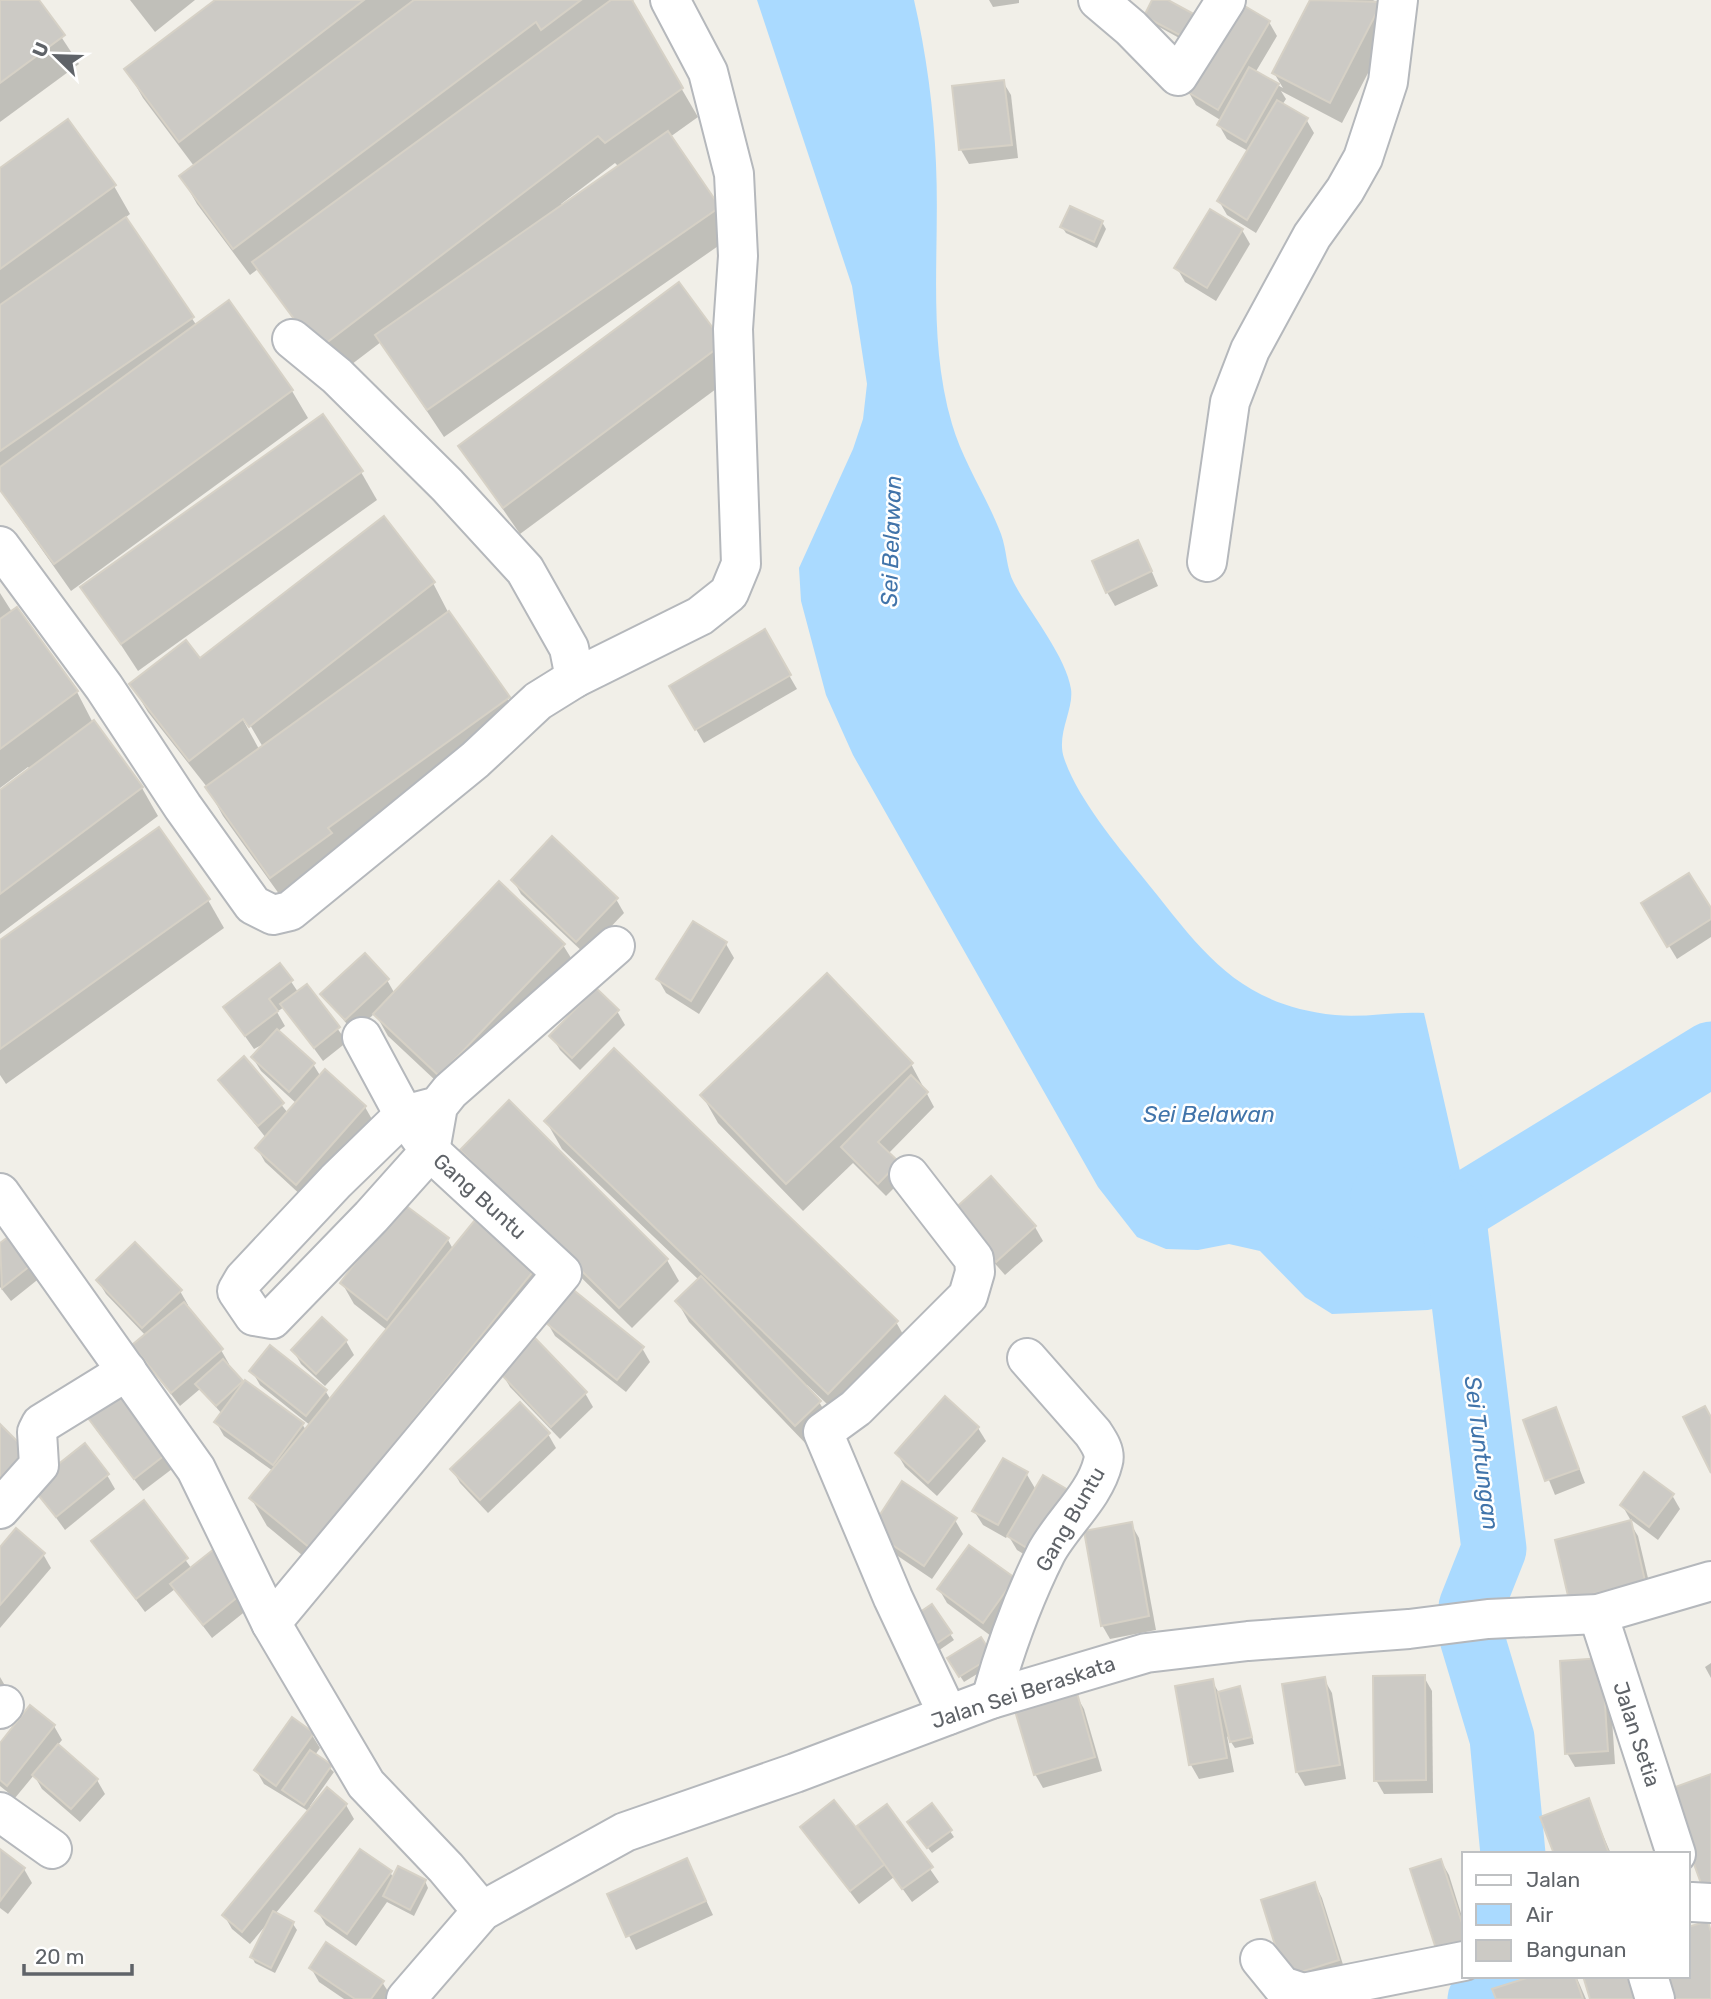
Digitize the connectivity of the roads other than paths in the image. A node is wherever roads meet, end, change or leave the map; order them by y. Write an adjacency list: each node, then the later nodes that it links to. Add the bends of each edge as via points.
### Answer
1 (670, 0): 8 (street, via 708,72 734,174 738,256 733,329 741,565 729,593 700,616)
2 (1098, 0): 3 (street, via 1131,28 1173,90)
3 (1226, 0)
4 (1398, 0): 7 (street, via 1388,82 1363,158 1312,236 1250,350 1230,402)
5 (292, 339): 8 (street, via 337,376 447,485 525,570 569,648)
6 (0, 547): 8 (street, via 104,687 253,905 273,915 290,911 475,760 538,701)
7 (1207, 562)
8 (575, 678)
9 (615, 946): 11 (street, via 450,1091)
10 (362, 1037): 11 (street)
11 (421, 1110): 12 (street); 14 (street)
12 (430, 1151): 16 (street); 22 (street, Gang Buntu, via 562,1273)
13 (909, 1175): 24 (street, via 974,1259 968,1296 856,1408 823,1432)
14 (336, 1181): 16 (street); 16 (street, via 239,1286 237,1291 254,1316 272,1320)
15 (0, 1193): 18 (street)
16 (371, 1217)
17 (1027, 1358): 23 (street, Gang Buntu, via 1093,1433 1104,1461 1047,1552 1004,1650)
18 (127, 1371): 19 (street, via 41,1424 37,1432 39,1465); 22 (street, via 195,1469)
19 (0, 1509)
20 (1711, 1581): 21 (street, Jalan Sei Beraskata)
21 (1598, 1615): 23 (street, Jalan Sei Beraskata, via 1488,1619 1146,1653); 27 (street, Jalan Setia)
22 (271, 1623): 28 (street, via 366,1784)
23 (991, 1699): 24 (street, Jalan Sei Beraskata)
24 (948, 1715): 28 (street, Jalan Sei Beraskata, via 625,1832)
25 (0, 1812): 26 (street)
26 (52, 1849)
27 (1675, 1852)
28 (482, 1911): 32 (street, Jalan Sei Beraskata)
29 (1260, 1959): 30 (street, via 1282,1986 1303,1993)
30 (1462, 1962)
31 (1649, 1978): 33 (street)
32 (406, 1999)
33 (1655, 1999)

